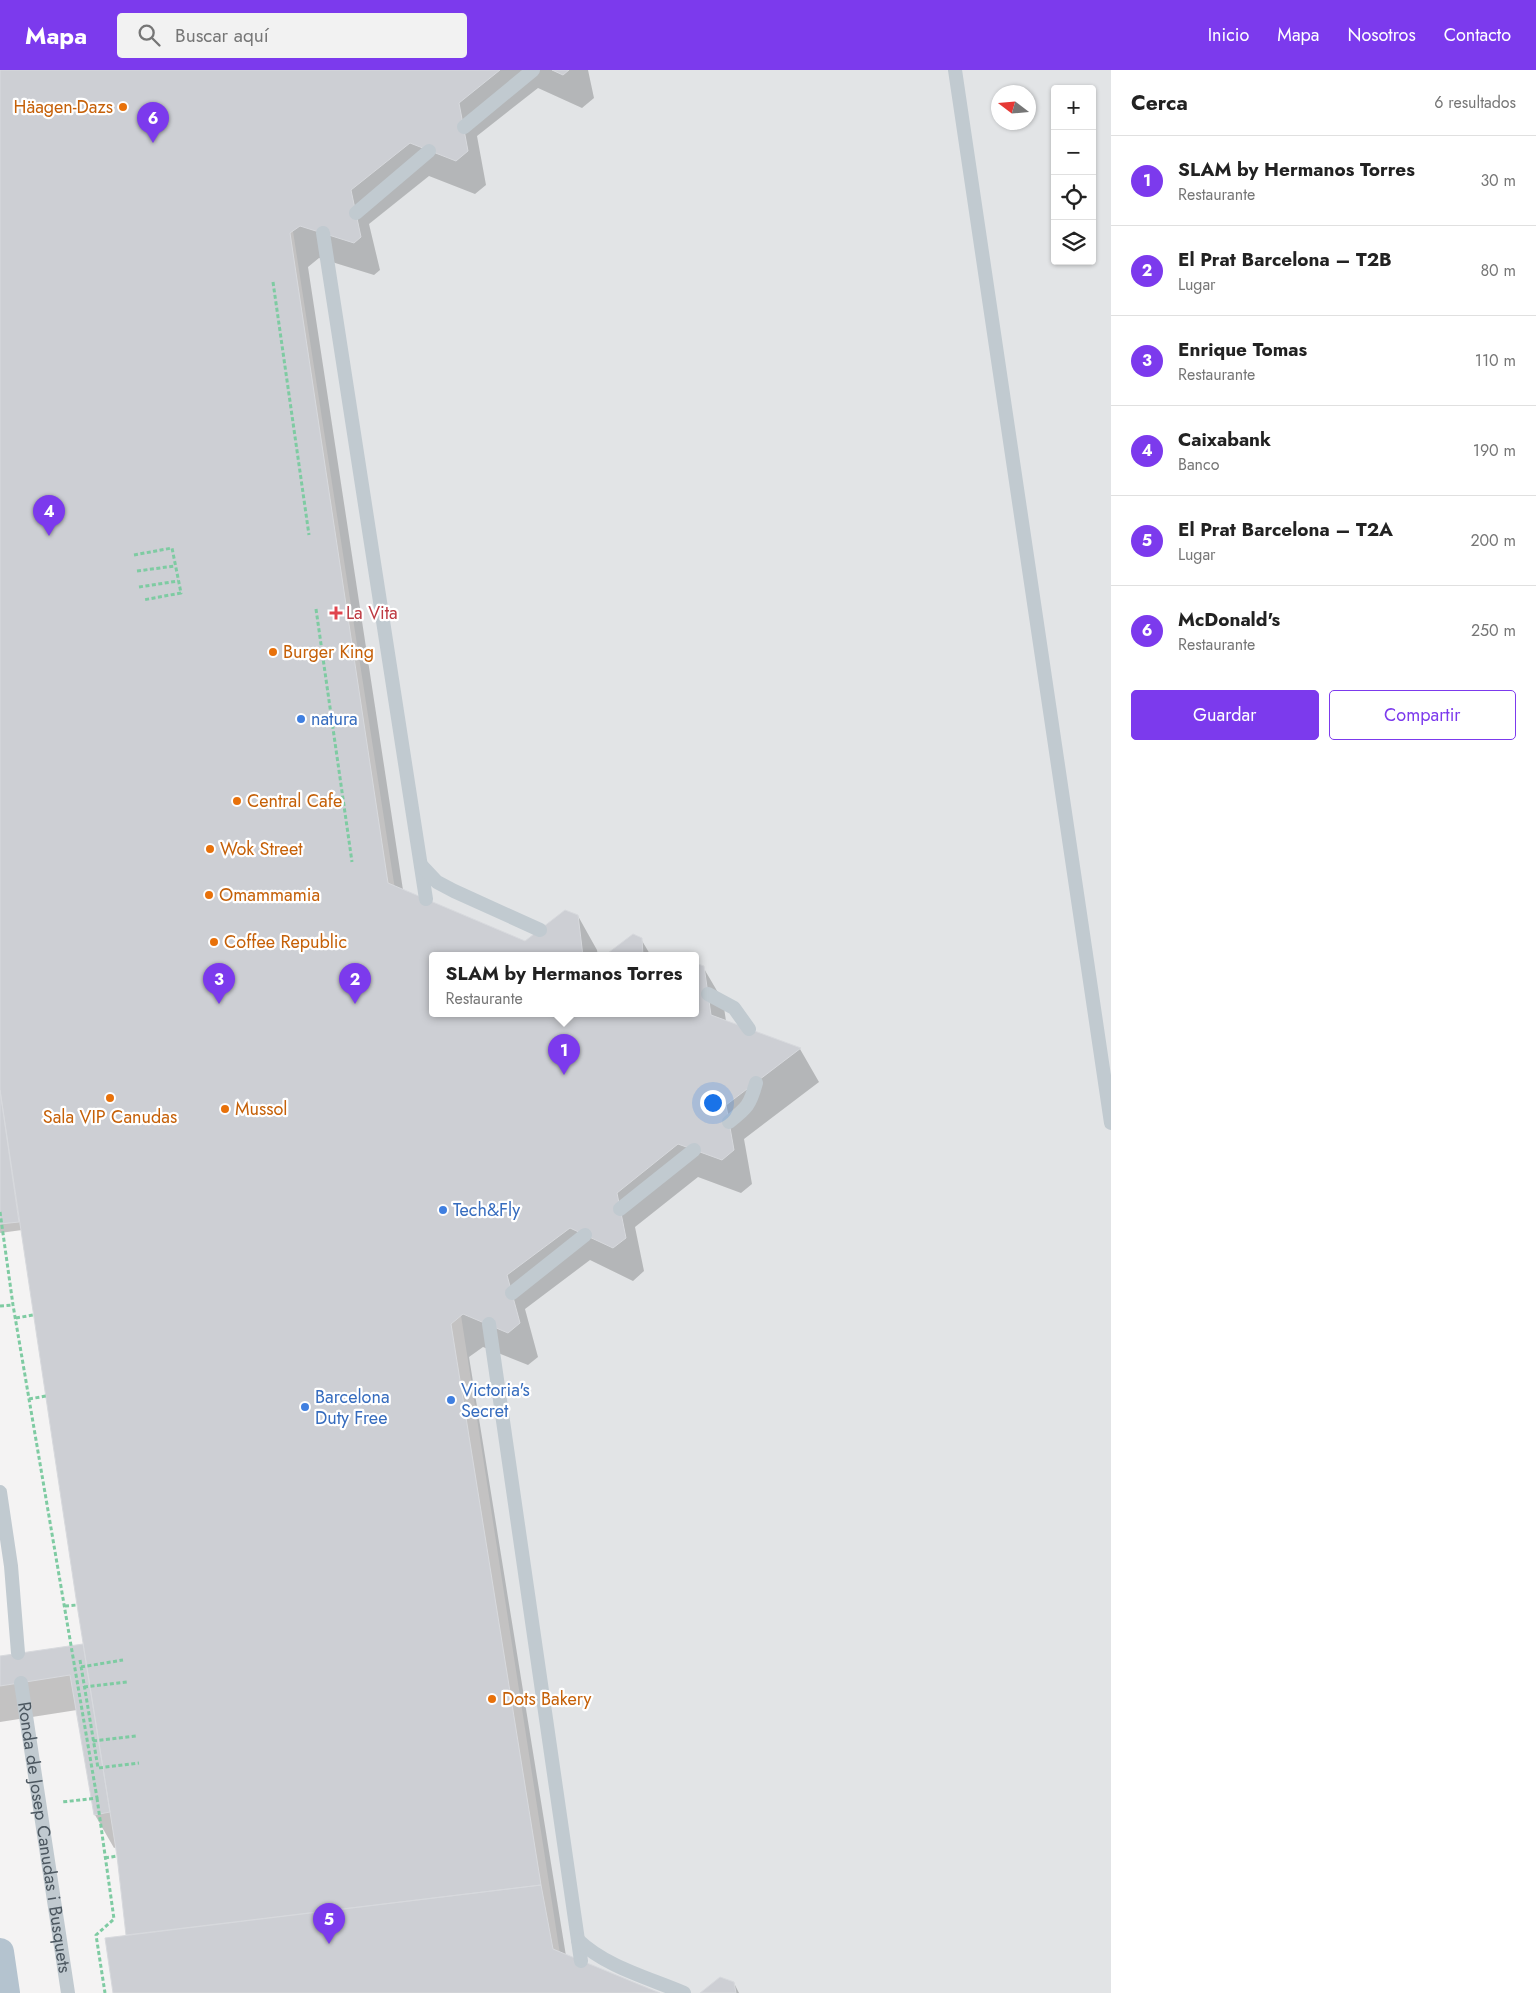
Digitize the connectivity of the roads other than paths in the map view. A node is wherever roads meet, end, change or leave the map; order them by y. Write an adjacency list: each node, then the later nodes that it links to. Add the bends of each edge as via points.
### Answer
1 (533, 70): 3 (lane)
2 (955, 70): 14 (lane)
3 (464, 127)
4 (430, 151): 5 (lane)
5 (356, 213)
6 (328, 234): 7 (lane, via 327,261)
7 (421, 865): 8 (lane); 9 (lane, via 437,882)
8 (426, 899)
9 (540, 930)
10 (708, 994): 11 (lane, via 734,1008)
11 (749, 1029)
12 (756, 1083): 13 (lane, via 751,1102)
13 (729, 1122)
14 (1111, 1123)
15 (694, 1150): 16 (lane)
16 (620, 1209)
17 (585, 1235): 18 (lane)
18 (512, 1294)
19 (493, 1326): 23 (lane, via 493,1354)
20 (0, 1492): 21 (lane, via 11,1566)
21 (18, 1653)
22 (21, 1683): 27 (lane, Ronda de Josep Canudas i Busquets)
23 (578, 1940): 25 (lane); 28 (lane, via 590,1952)
24 (0, 1952): 26 (main road)
25 (581, 1961)
26 (6, 1993)
27 (68, 1993)
28 (684, 1993)

